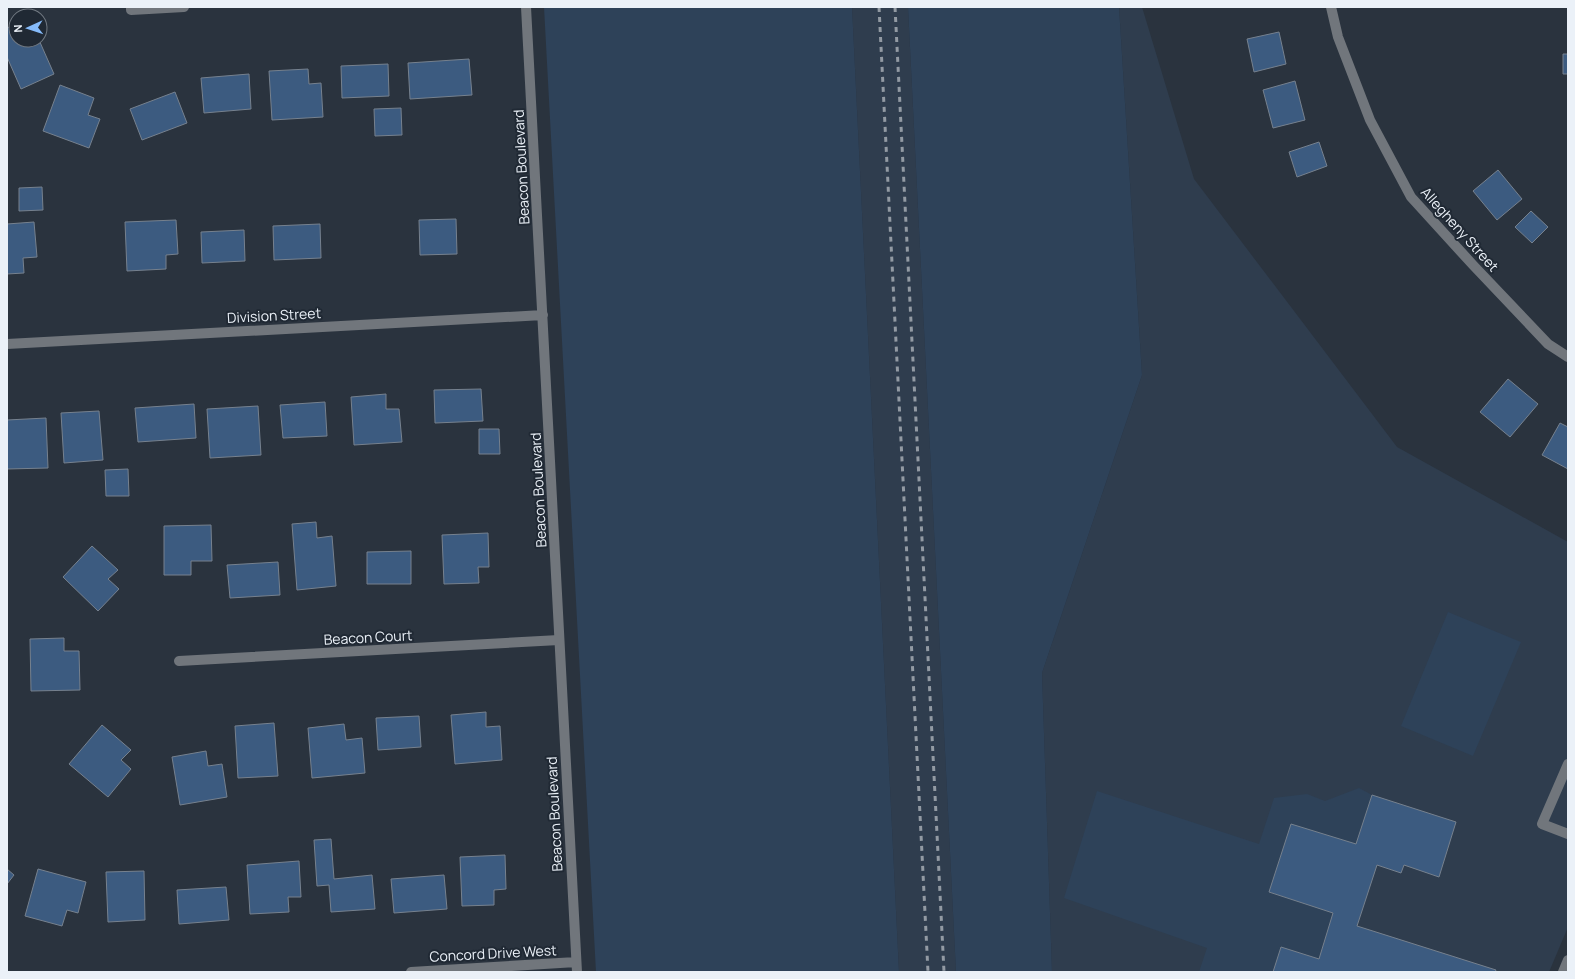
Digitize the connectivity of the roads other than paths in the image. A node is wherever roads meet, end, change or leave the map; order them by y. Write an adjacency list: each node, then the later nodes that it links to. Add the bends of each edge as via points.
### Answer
1 (184, 7): 4 (street)
2 (526, 7): 5 (street, Beacon Boulevard)
3 (1331, 7): 7 (street, Allegheny Street, via 1338,37 1370,120 1411,197 1548,344)
4 (131, 8)
5 (543, 315): 6 (street, Division Street); 8 (street, Beacon Boulevard)
6 (7, 344)
7 (1568, 357)
8 (559, 640): 9 (street, Beacon Court); 13 (street, Beacon Boulevard)
9 (179, 661)
10 (1568, 764): 11 (street, via 1542,824)
11 (1568, 834)
12 (1568, 960): 15 (street)
13 (576, 967): 14 (street, Concord Drive West)
14 (411, 972)
15 (1563, 972)

